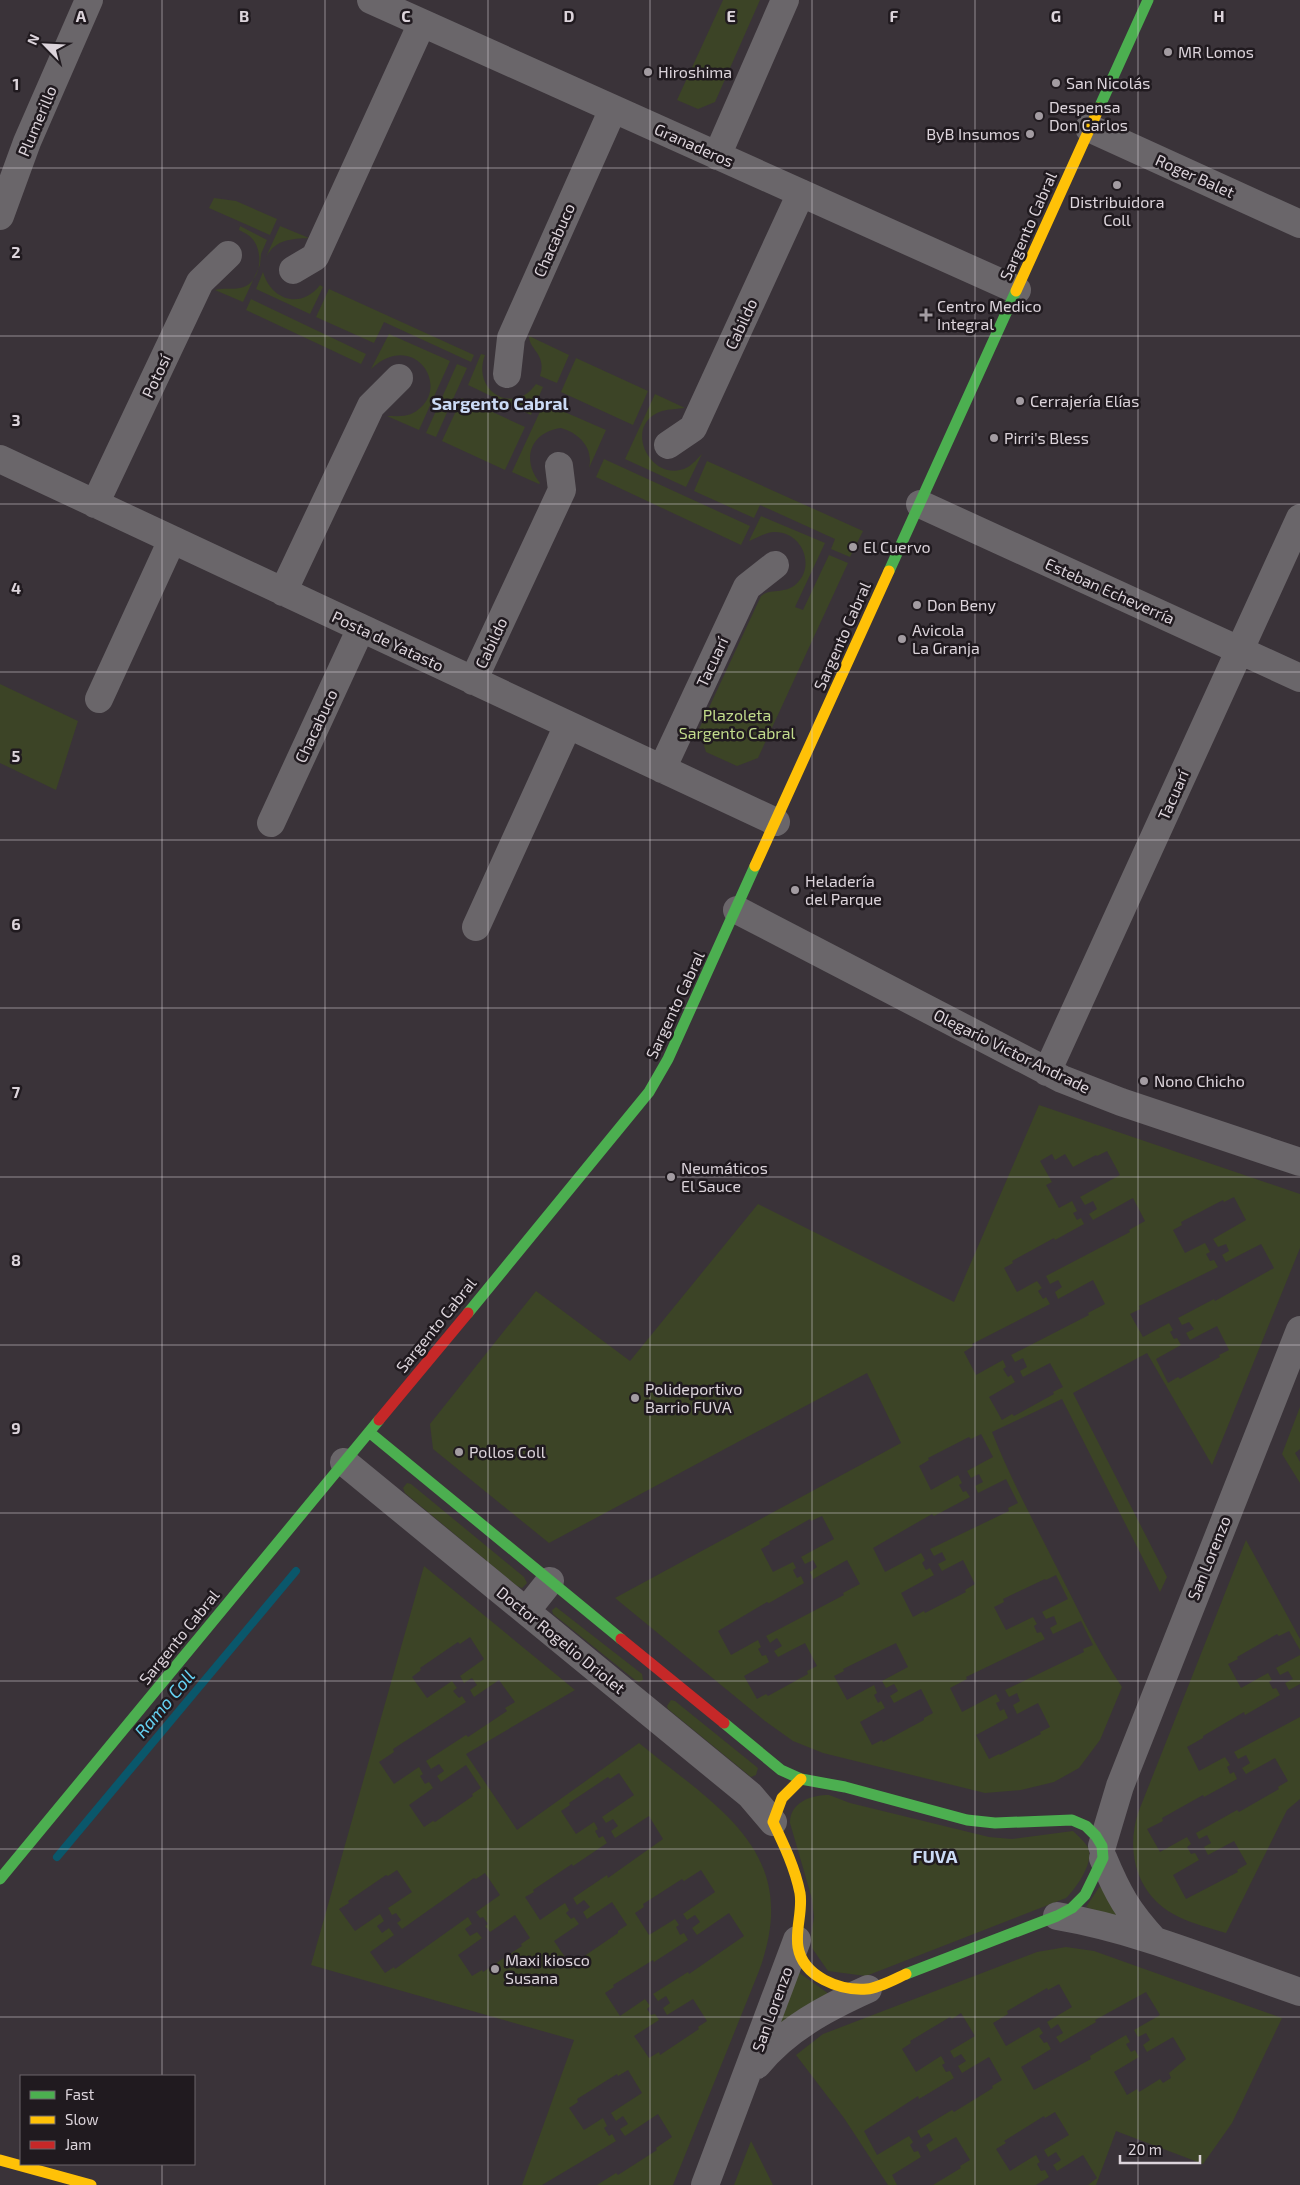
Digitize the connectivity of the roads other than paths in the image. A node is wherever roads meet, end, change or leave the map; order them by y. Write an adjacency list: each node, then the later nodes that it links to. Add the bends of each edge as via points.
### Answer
1 (89, 0): 10 (street, Plumerillo, via 27,142)
2 (371, 0): 5 (street, Granaderos)
3 (785, 0): 8 (street)
4 (1148, 0): 7 (main road, Sargento Cabral)
5 (422, 23): 6 (street, Granaderos); 13 (street, via 315,257)
6 (613, 109): 8 (street, Granaderos); 15 (street, Chacabuco, via 510,338)
7 (1089, 128): 11 (street, Roger Balet); 14 (main road, Sargento Cabral)
8 (717, 156): 9 (street, Granaderos)
9 (801, 193): 14 (street, Granaderos); 17 (street, Cabildo, via 693,428)
10 (0, 216)
11 (1300, 224)
12 (228, 256): 20 (street, Potosí, via 200,282)
13 (293, 270)
14 (1017, 290): 21 (main road, Sargento Cabral)
15 (507, 374)
16 (399, 378): 25 (street, via 371,406)
17 (668, 445)
18 (0, 460): 20 (street, Posta de Yatasto)
19 (559, 466): 29 (street, Cabildo, via 562,490)
20 (95, 504): 23 (street, Posta de Yatasto)
21 (920, 504): 27 (street, Esteban Echeverría); 33 (main road, Sargento Cabral)
22 (1300, 518): 27 (street, Tacuarí)
23 (172, 540): 25 (street, Posta de Yatasto); 30 (street)
24 (775, 565): 32 (street, Tacuarí, via 747,587)
25 (283, 592): 26 (street, Posta de Yatasto)
26 (361, 628): 29 (street, Posta de Yatasto); 34 (street, Chacabuco)
27 (1239, 650): 28 (street, Esteban Echeverría); 37 (street, Tacuarí)
28 (1300, 678)
29 (473, 681): 31 (street, Posta de Yatasto)
30 (99, 699)
31 (568, 725): 32 (street, Posta de Yatasto); 36 (street)
32 (662, 769): 33 (street, Posta de Yatasto)
33 (776, 822): 35 (main road, Sargento Cabral)
34 (271, 823)
35 (737, 910): 37 (street, Olegario Victor Andrade); 40 (main road, Sargento Cabral, via 668,1059 649,1092)
36 (476, 927)
37 (1047, 1072): 38 (street, Olegario Victor Andrade, via 1105,1096)
38 (1300, 1162)
39 (1300, 1330): 45 (street, San Lorenzo)
40 (369, 1432): 41 (main road, Sargento Cabral); 42 (main road)
41 (344, 1462): 43 (street, Doctor Rogelio Driolet); 49 (main road, Sargento Cabral)
42 (550, 1581): 43 (street); 44 (main road, via 781,1770)
43 (526, 1611): 47 (street, Doctor Rogelio Driolet, via 750,1795)
44 (801, 1779): 46 (main road, via 845,1787 967,1820 1028,1823); 47 (main road, via 782,1798)
45 (1120, 1786): 46 (street, San Lorenzo, via 1101,1807); 48 (street, San Lorenzo)
46 (1072, 1820): 48 (main road, via 1086,1826 1096,1836)
47 (774, 1822): 51 (main road, via 789,1856 800,1895)
48 (1102, 1852): 50 (main road, via 1085,1895); 52 (street, via 1133,1918)
49 (0, 1879)
50 (1058, 1916): 52 (street); 53 (main road)
51 (797, 1940): 53 (main road, via 803,1959 825,1980 836,1986); 55 (street, San Lorenzo)
52 (1154, 1941): 54 (street)
53 (868, 1989): 55 (street, San Lorenzo, via 797,2026 778,2041)
54 (1300, 1992)
55 (746, 2078): 58 (street, San Lorenzo)
56 (0, 2160): 57 (main road)
57 (91, 2185)
58 (704, 2185)

